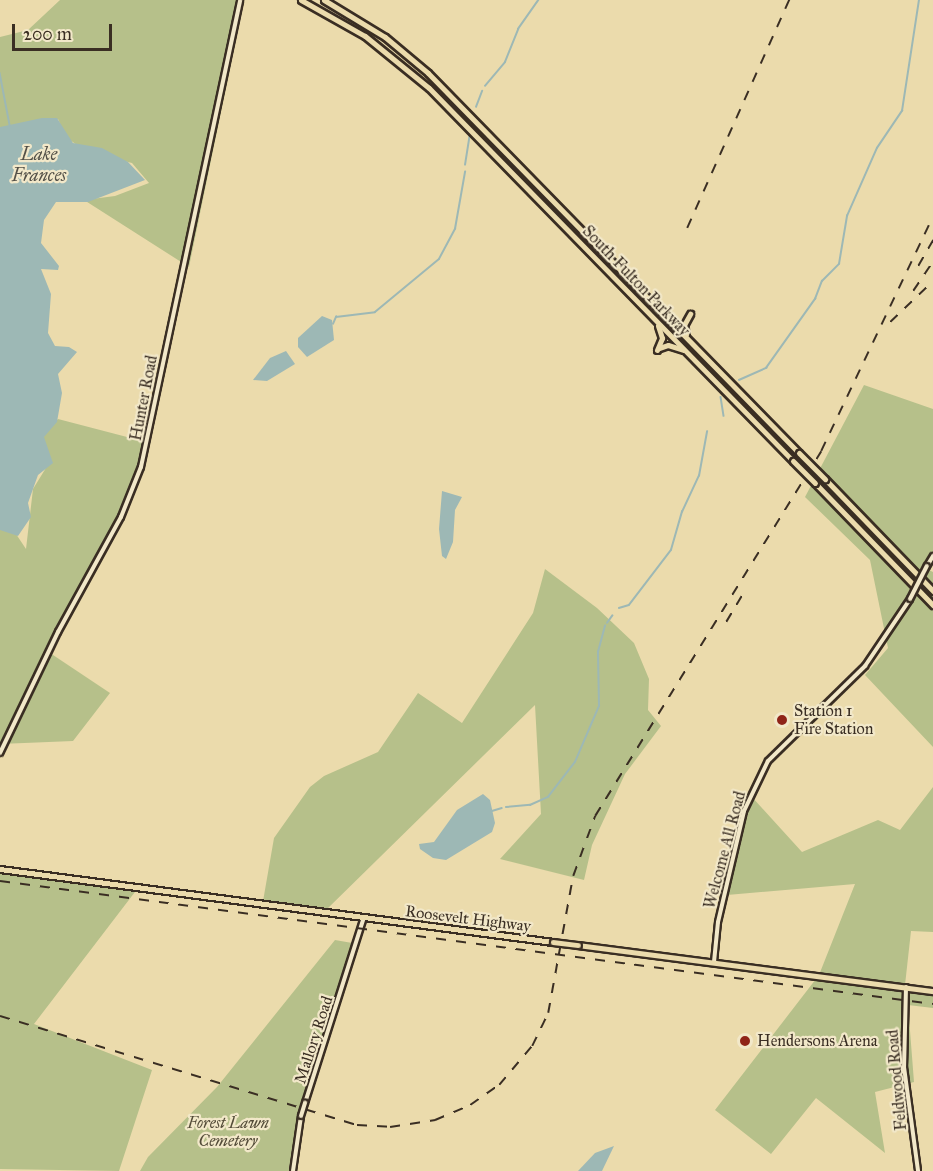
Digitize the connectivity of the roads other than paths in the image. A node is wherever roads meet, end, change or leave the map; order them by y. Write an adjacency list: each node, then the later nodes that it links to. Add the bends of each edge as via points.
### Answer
1 (240, 0): 11 (street, Hunter Road, via 141,467 113,535 54,640)
2 (301, 0): 4 (highway, South Fulton Parkway, via 365,36 407,68)
3 (324, 0): 5 (highway, South Fulton Parkway, via 379,33 428,73)
4 (648, 312): 7 (highway, South Fulton Parkway); 7 (highway, via 662,333 657,350 672,345)
5 (666, 317): 6 (highway, South Fulton Parkway); 6 (highway, via 678,320 690,314 683,327)
6 (688, 339): 9 (highway, South Fulton Parkway, bridge)
7 (690, 356): 10 (highway, South Fulton Parkway, bridge)
8 (933, 556): 14 (street, Welcome All Road, bridge, via 910,599 860,672 768,761 744,811 718,922)
9 (933, 591)
10 (933, 605)
11 (0, 753)
12 (0, 869): 13 (main road, Roosevelt Highway)
13 (364, 917): 14 (main road, Roosevelt Highway, bridge); 17 (street, Mallory Road, bridge, via 301,1116)
14 (714, 962): 15 (main road, Roosevelt Highway)
15 (906, 987): 16 (main road, Roosevelt Highway); 18 (street, Feldwood Road, via 904,1067)
16 (933, 991)
17 (293, 1171)
18 (918, 1171)

